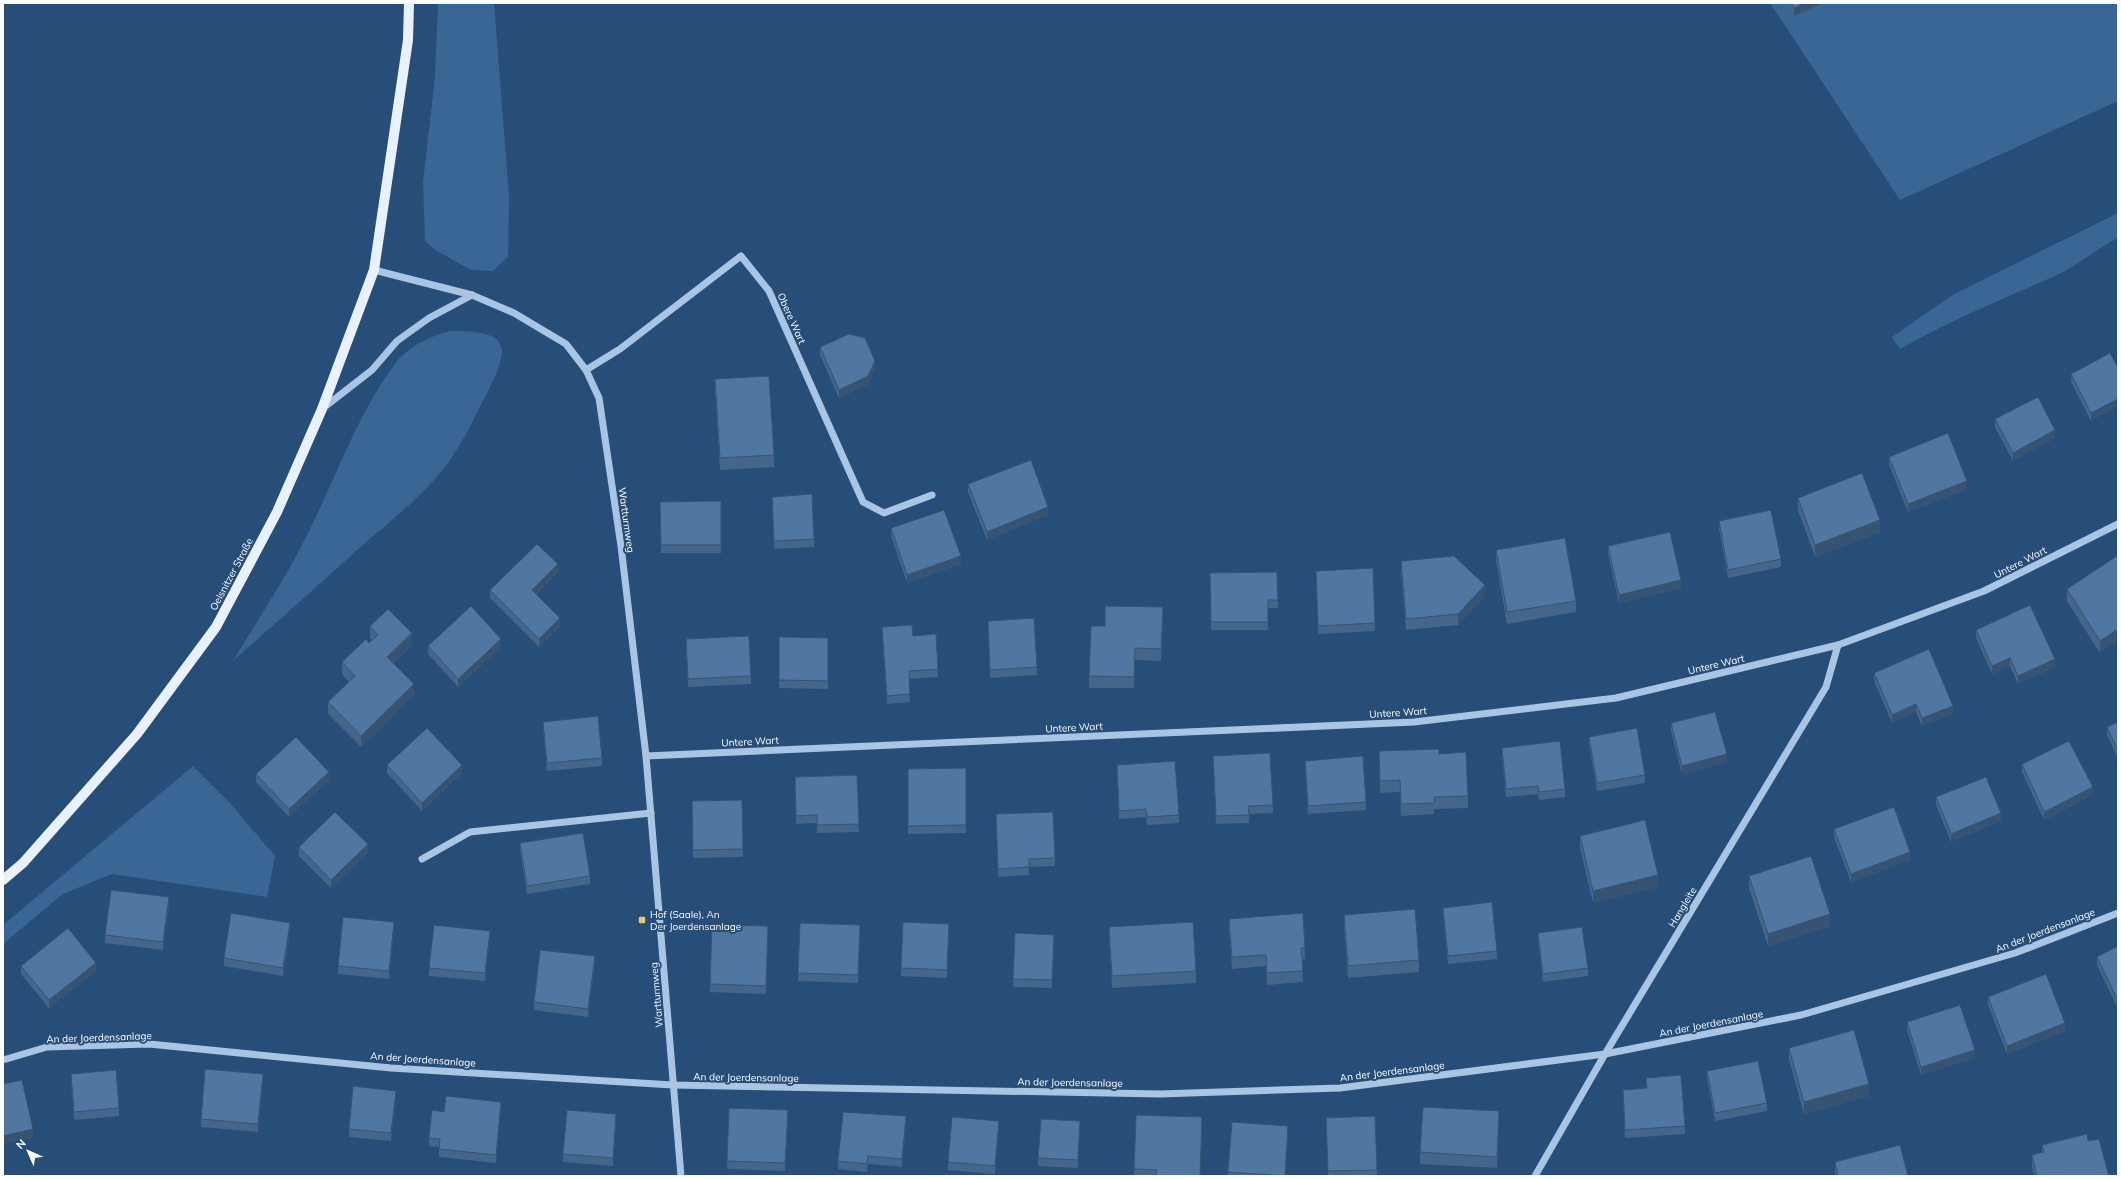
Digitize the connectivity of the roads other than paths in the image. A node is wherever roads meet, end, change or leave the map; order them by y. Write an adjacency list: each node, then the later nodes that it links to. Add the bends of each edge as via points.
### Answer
1 (409, 3): 2 (main road, Oelsnitzer Straße, via 408,40)
2 (374, 270): 3 (street, Wartturmweg); 5 (main road, Oelsnitzer Straße)
3 (472, 295): 4 (street, Wartturmweg, via 514,313 566,344); 5 (street, via 430,318 397,341 372,370)
4 (586, 370): 6 (street, Obere Wart, via 620,349 741,256 769,291 863,502 884,513); 9 (street, Wartturmweg, via 599,398 622,546)
5 (322, 409): 12 (main road, Oelsnitzer Straße, via 277,512 216,627 137,734 23,863)
6 (932, 495)
7 (2118, 524): 8 (street, Untere Wart, via 1984,591)
8 (1838, 645): 9 (street, Untere Wart, via 1616,698 1414,722); 14 (street, Hangleite, via 1826,687)
9 (646, 756): 10 (street, Wartturmweg)
10 (651, 813): 11 (street, via 470,832); 16 (street, Wartturmweg)
11 (422, 859)
12 (3, 880)
13 (2118, 913): 14 (street, An der Joerdensanlage, via 2015,954 1801,1015)
14 (1605, 1054): 16 (street, An der Joerdensanlage, via 1340,1088 1160,1094); 18 (street, Hangleite)
15 (3, 1060): 16 (street, An der Joerdensanlage, via 46,1048 149,1044 391,1068)
16 (673, 1085): 17 (street, Wartturmweg)
17 (681, 1176)
18 (1535, 1176)

